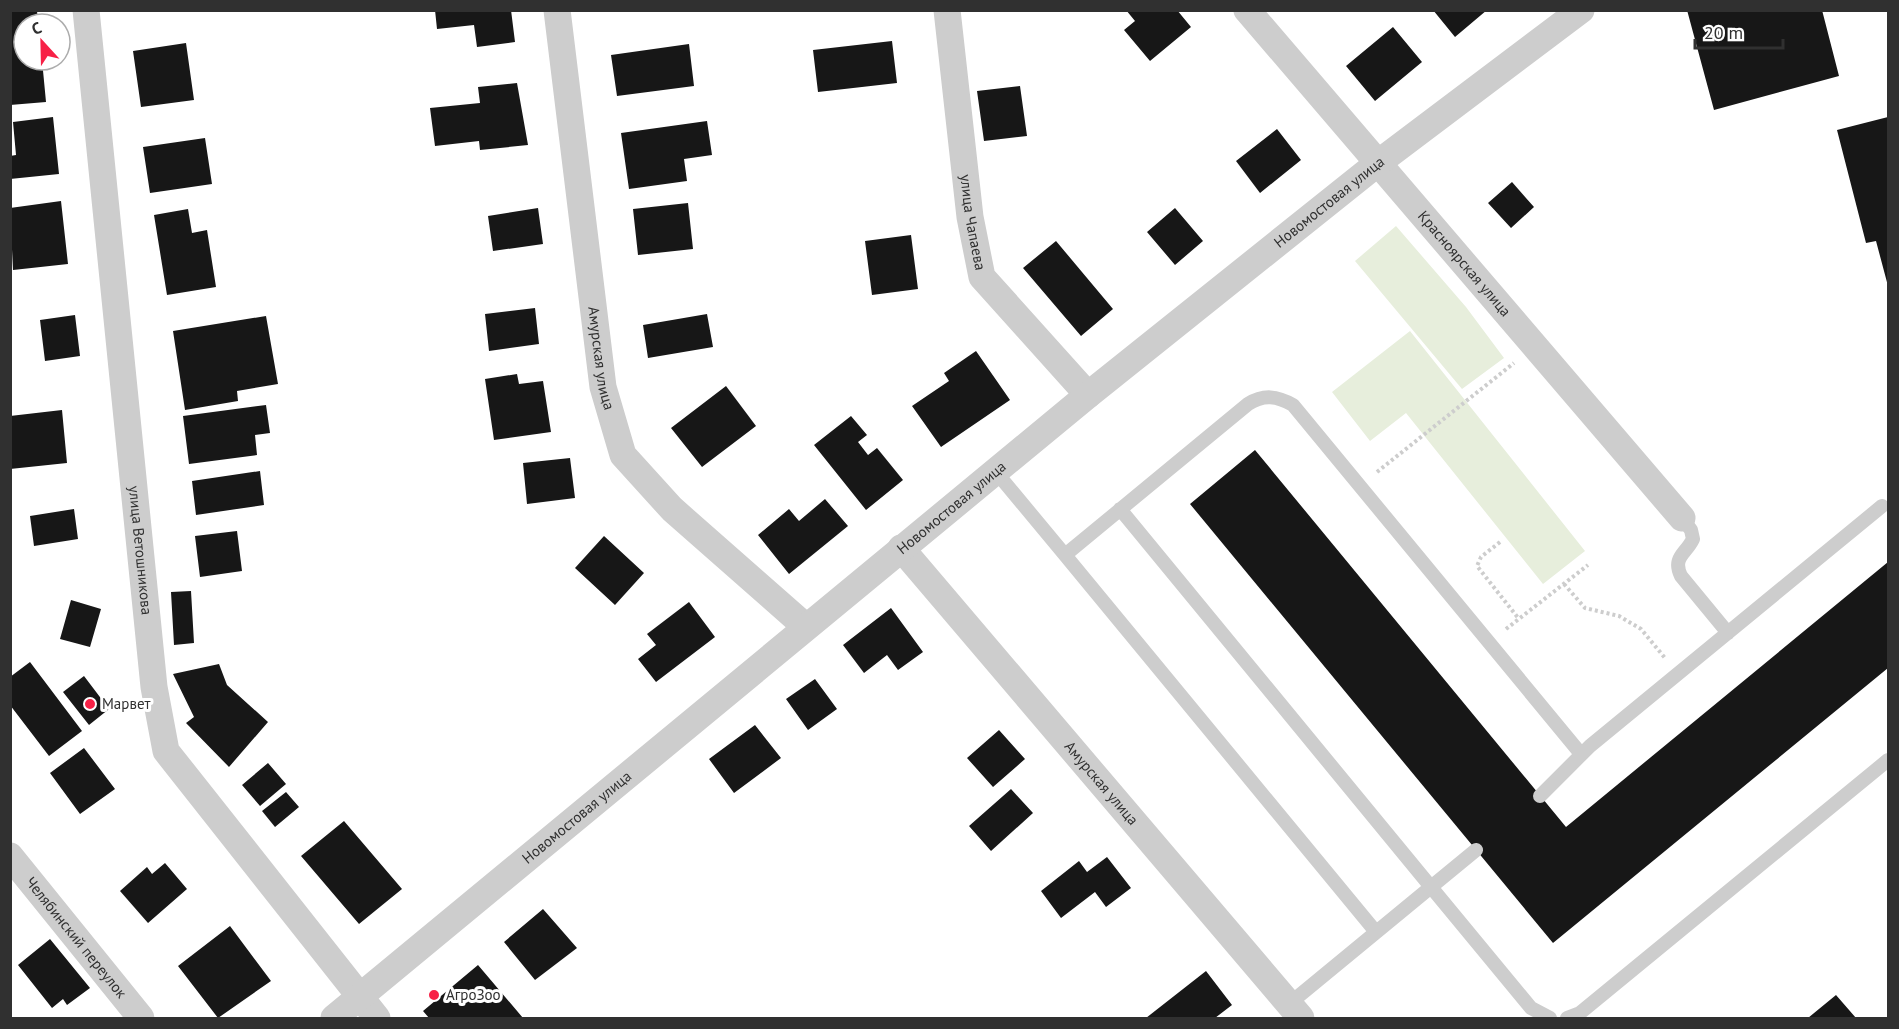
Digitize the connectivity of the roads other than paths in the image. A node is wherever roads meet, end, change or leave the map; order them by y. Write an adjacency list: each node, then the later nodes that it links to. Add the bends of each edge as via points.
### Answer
1 (86, 10): 23 (street, улица Ветошникова, via 154,687 166,752)
2 (557, 10): 14 (street, Амурская улица, via 603,387 623,455 672,509)
3 (947, 10): 7 (street, улица Чапаева, via 970,217 982,277)
4 (1247, 10): 6 (street, Красноярская улица)
5 (1581, 10): 6 (street, Новомостовая улица)
6 (1378, 163): 7 (street, Новомостовая улица); 11 (street, Красноярская улица)
7 (1088, 395): 8 (street, Новомостовая улица)
8 (996, 472): 12 (street, Новомостовая улица); 13 (lane)
9 (1882, 506): 15 (lane)
10 (1120, 509): 13 (lane); 16 (lane, via 1248,404 1274,397 1293,405); 21 (lane)
11 (1682, 518): 15 (lane, via 1692,530 1693,539 1677,568)
12 (901, 548): 14 (street, Новомостовая улица); 24 (street, Амурская улица)
13 (1065, 555): 22 (lane)
14 (806, 627): 23 (street, Новомостовая улица)
15 (1728, 633): 16 (lane)
16 (1581, 754): 18 (lane)
17 (1888, 760): 29 (lane, via 1580,1013)
18 (1540, 796)
19 (1476, 850): 21 (lane)
20 (10, 856): 25 (street, Челябинский переулок)
21 (1431, 887): 22 (lane); 28 (lane, via 1531,1008)
22 (1376, 932): 24 (lane)
23 (361, 997): 26 (street, Новомостовая улица); 27 (street, улица Ветошникова)
24 (1295, 1011)
25 (141, 1018)
26 (334, 1018)
27 (377, 1018)
28 (1550, 1018)
29 (1567, 1018)

